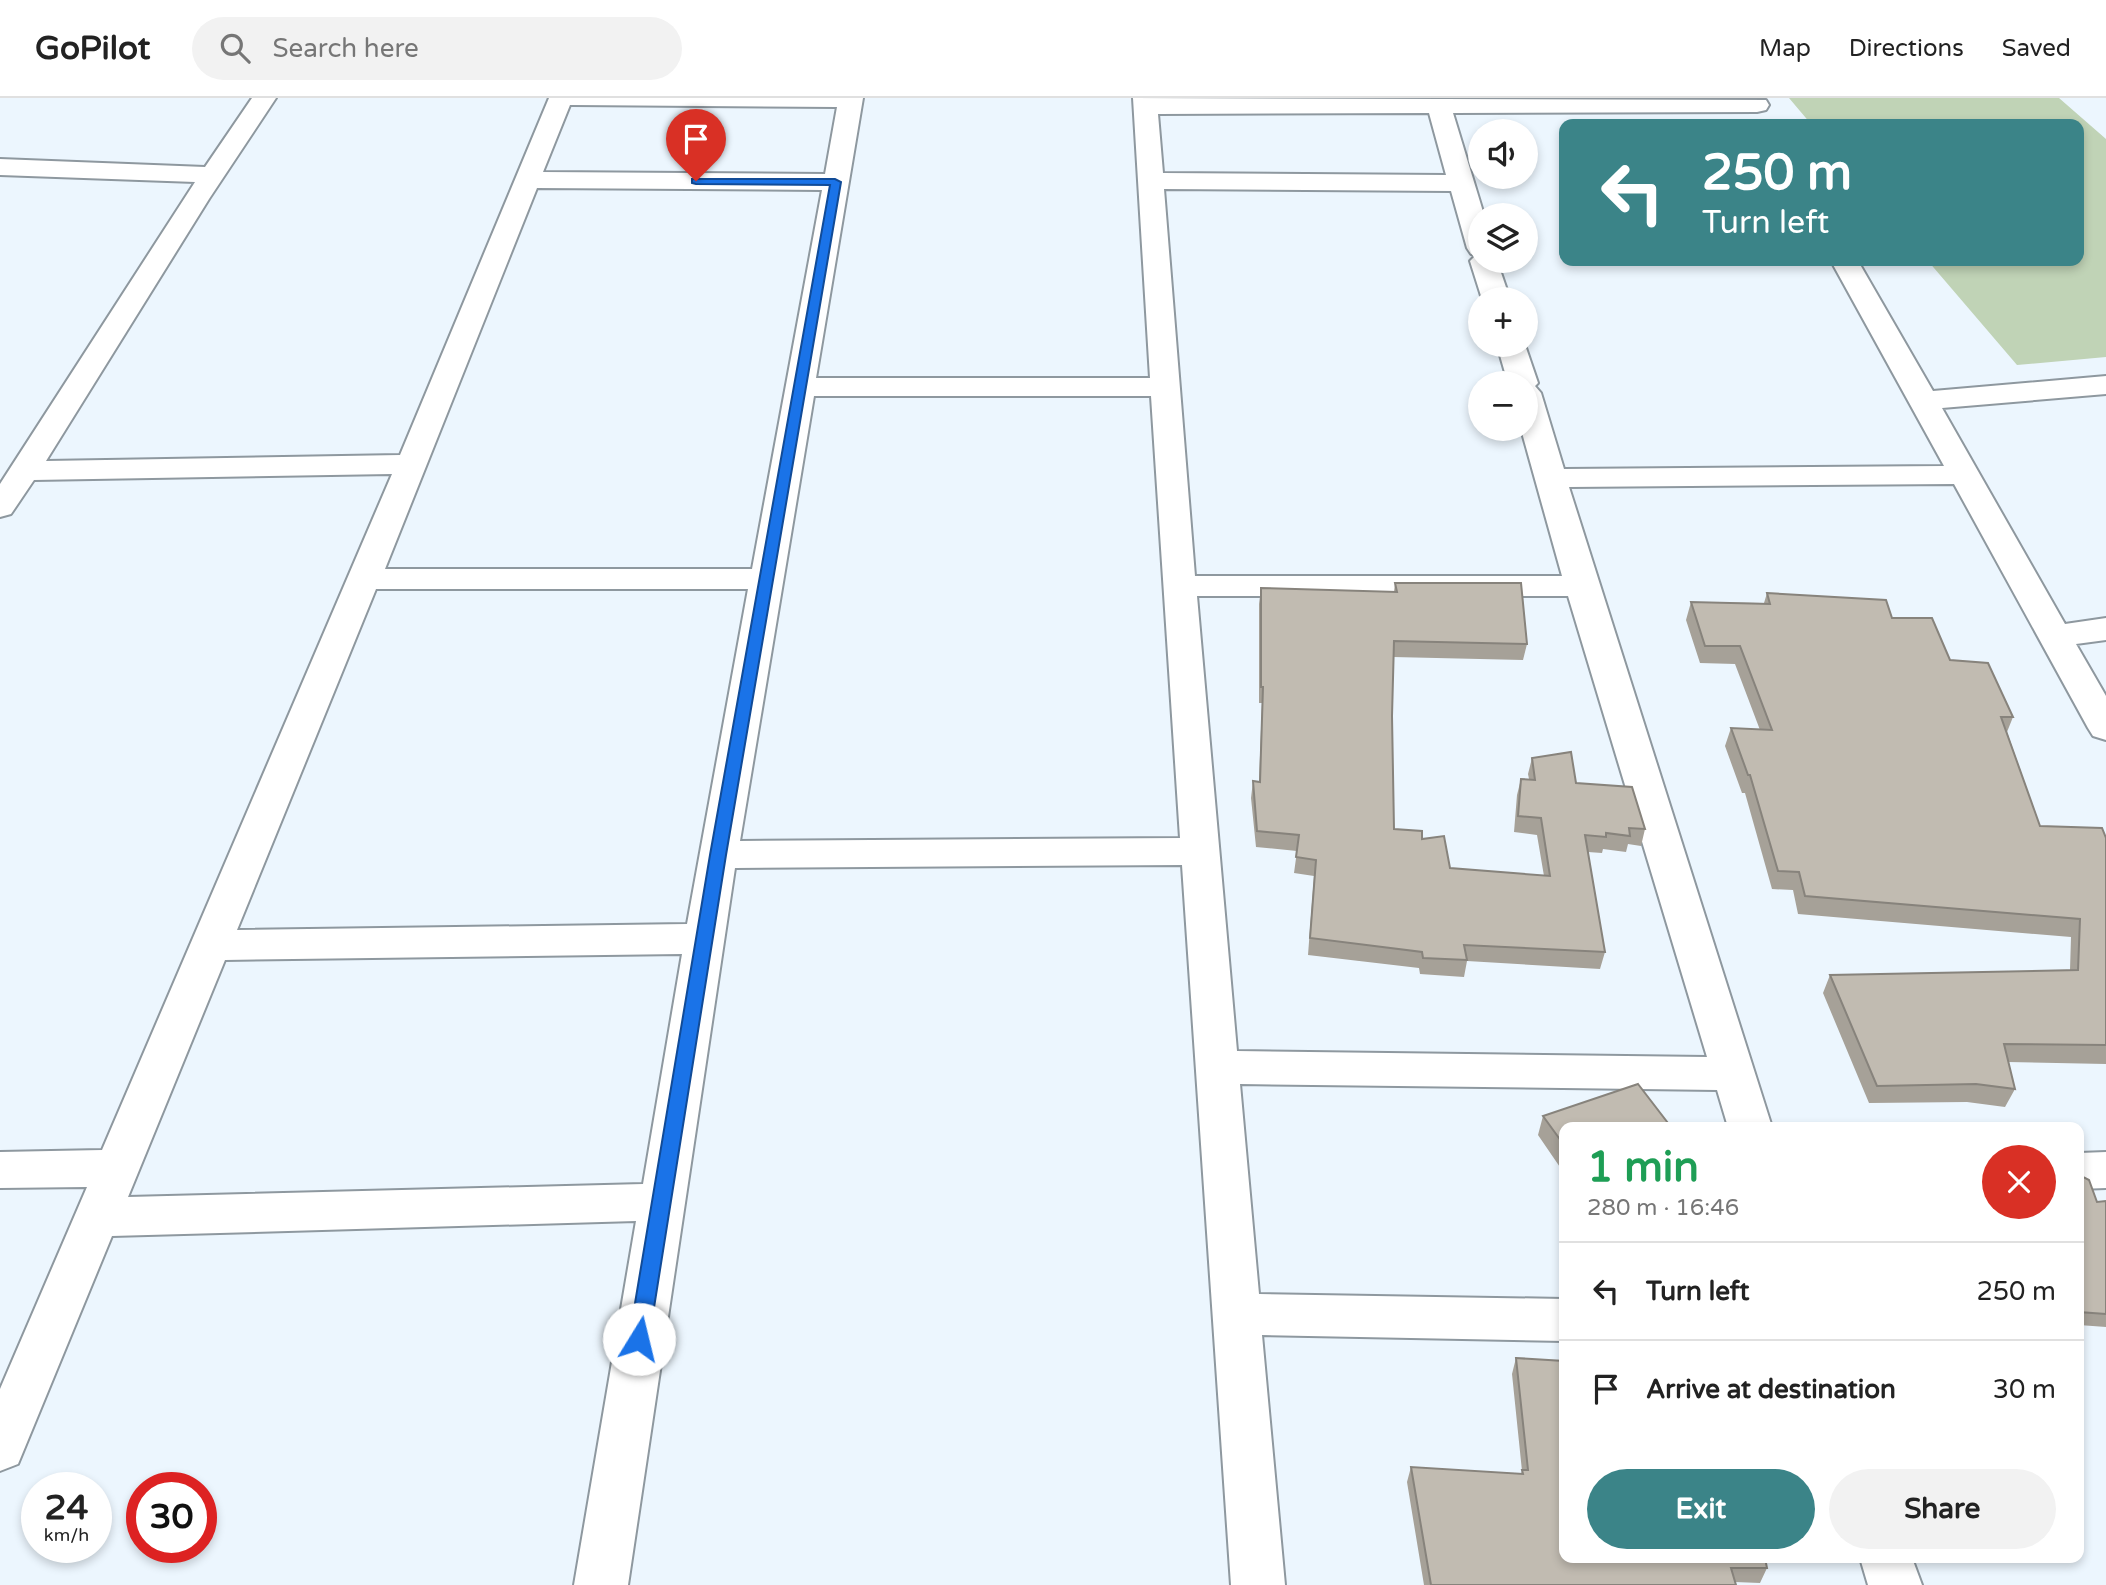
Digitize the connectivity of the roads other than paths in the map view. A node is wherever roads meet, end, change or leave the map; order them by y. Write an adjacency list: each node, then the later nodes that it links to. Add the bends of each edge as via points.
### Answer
1 (264, 98): 9 (street)
2 (561, 98): 10 (street)
3 (573, 98): 4 (street)
4 (850, 99): 12 (street)
5 (1438, 102): 6 (street); 7 (street); 13 (street)
6 (1146, 103): 11 (street)
7 (1759, 109)
8 (0, 167): 9 (street)
9 (210, 176): 22 (street)
10 (529, 180): 12 (street); 21 (street)
11 (1153, 181): 13 (street); 18 (street)
12 (835, 182): 17 (street)
13 (1460, 183): 14 (street)
14 (1468, 209)
15 (1848, 266): 19 (street)
16 (2106, 385): 19 (street)
17 (800, 387): 18 (street); 27 (street)
18 (1166, 387): 28 (street)
19 (1925, 401): 23 (street)
20 (1538, 432): 24 (street)
21 (412, 464): 22 (street); 26 (street)
22 (24, 471): 25 (street)
23 (1967, 475): 24 (street); 31 (street)
24 (1552, 478): 29 (street)
25 (0, 507)
26 (364, 579): 27 (street); 36 (street)
27 (766, 579): 34 (street)
28 (1179, 586): 29 (street); 33 (street)
29 (1582, 586): 38 (street)
30 (2106, 629): 31 (street)
31 (2057, 636): 32 (street)
32 (2106, 728)
33 (1201, 851): 34 (street); 37 (street)
34 (718, 855): 35 (street)
35 (706, 939): 36 (street); 44 (street)
36 (209, 945): 40 (street)
37 (1217, 1067): 38 (street); 46 (street)
38 (1735, 1074): 39 (street)
39 (1749, 1122)
40 (116, 1168): 41 (street); 45 (street)
41 (0, 1170)
42 (2106, 1170): 43 (street)
43 (2084, 1171)
44 (661, 1202): 45 (street); 50 (street)
45 (95, 1217): 48 (street)
46 (1238, 1314): 47 (street); 51 (street)
47 (1559, 1320)
48 (0, 1448)
49 (1888, 1563): 52 (street)
50 (601, 1585)
51 (1258, 1585)
52 (1895, 1585)

